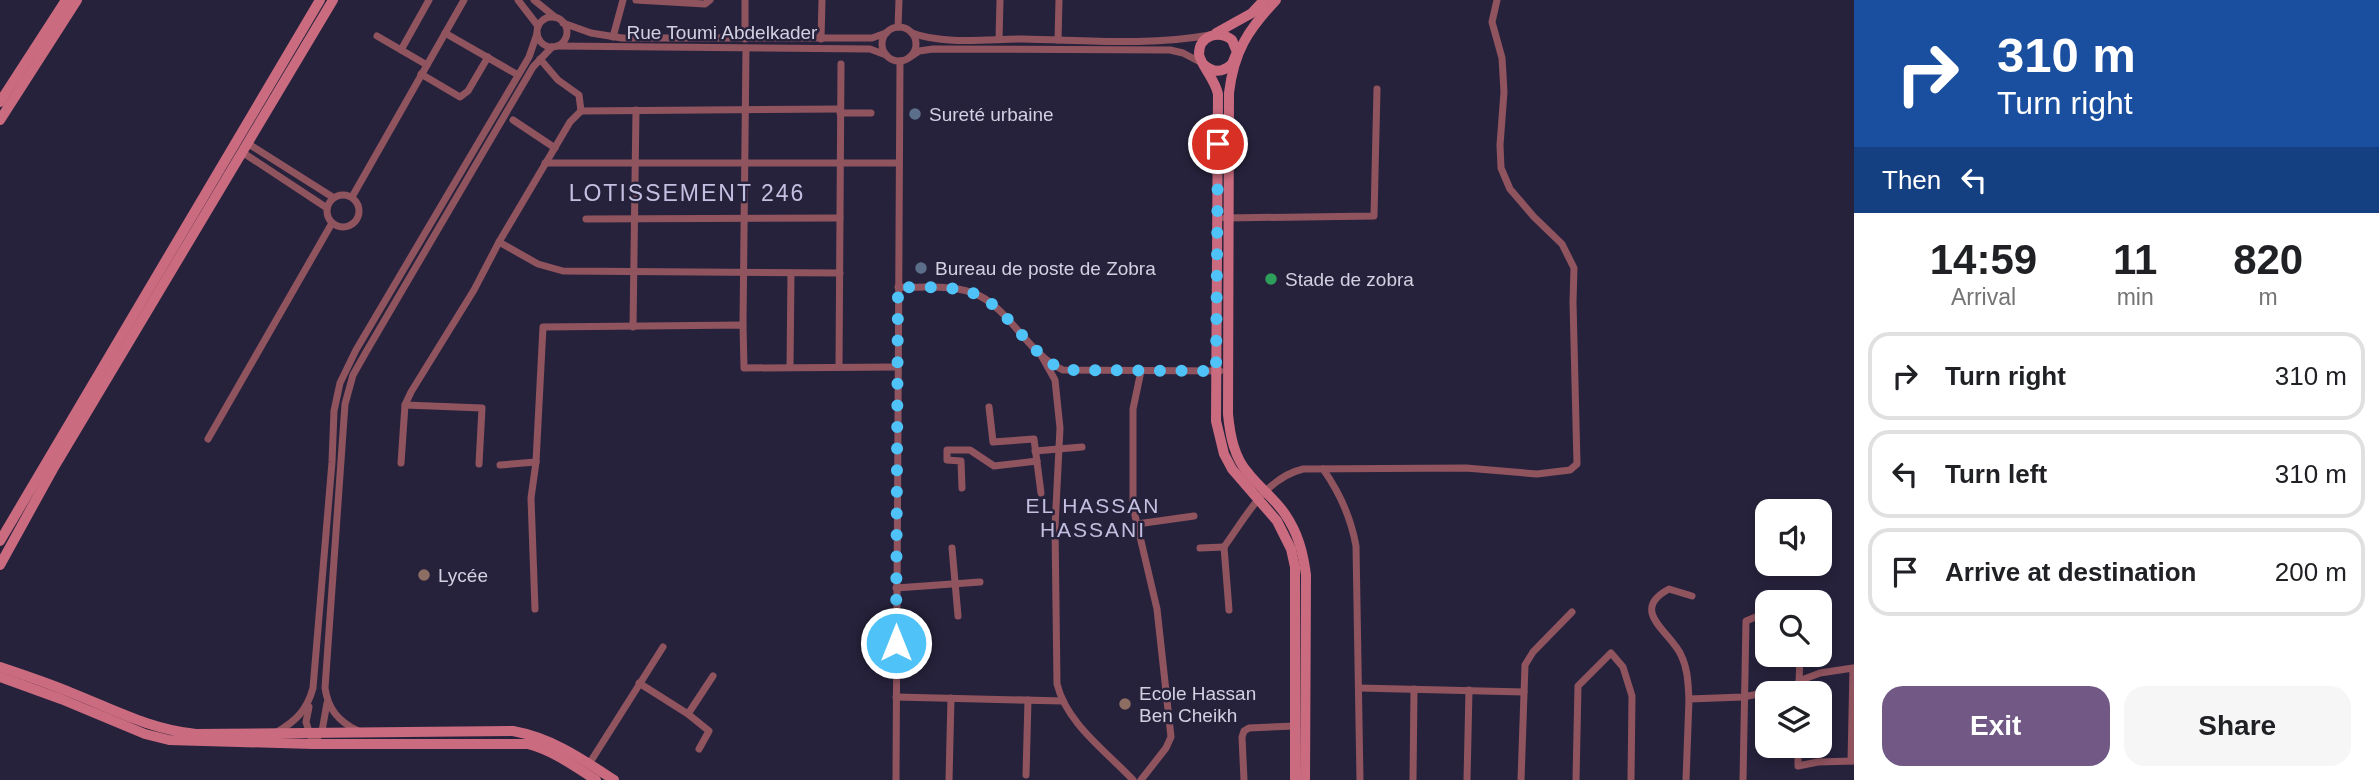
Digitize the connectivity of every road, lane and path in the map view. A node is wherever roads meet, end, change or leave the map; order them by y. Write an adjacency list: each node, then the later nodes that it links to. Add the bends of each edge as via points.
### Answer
1 (66, 0): 50 (street)
2 (77, 0): 56 (street)
3 (320, 0): 109 (street)
4 (333, 0): 58 (street)
5 (429, 0): 37 (street)
6 (464, 0): 25 (street)
7 (518, 0): 24 (street)
8 (534, 0): 21 (street)
9 (623, 0): 30 (street)
10 (639, 0): 20 (street)
11 (710, 0): 20 (street, via 705,4)
12 (745, 0): 32 (street)
13 (822, 0): 31 (street)
14 (899, 0): 23 (street)
15 (1000, 0): 33 (street)
16 (1059, 0): 34 (street)
17 (1264, 0): 28 (street, via 1252,13)
18 (1276, 0): 42 (street, via 1248,34)
19 (1497, 0): 102 (street, via 1492,22 1502,58 1502,168 1510,189 1562,243 1574,268 1577,464 1570,470 1537,474 1466,468)
20 (683, 1)
21 (555, 17): 22 (street); 24 (street, via 545,19)
22 (563, 23): 30 (street, Rue Toumi Abdelkader); 35 (street, via 566,38)
23 (898, 27): 26 (street); 27 (street)
24 (537, 30): 35 (street, via 542,44); 48 (street)
25 (445, 33): 39 (street); 46 (street)
26 (886, 33): 31 (street, Rue Toumi Abdelkader, via 872,38); 38 (street, via 882,44)
27 (912, 33): 33 (street, via 930,39); 40 (street, via 916,47)
28 (1214, 34): 34 (street, via 1175,40); 42 (street, via 1232,40); 45 (street, via 1200,46)
29 (377, 36): 37 (street)
30 (613, 37): 32 (street, Rue Toumi Abdelkader)
31 (821, 38): 32 (street, Rue Toumi Abdelkader)
32 (744, 39)
33 (999, 39): 34 (street)
34 (1058, 40)
35 (555, 47): 36 (street, Rue Toumi Abdelkader); 41 (street)
36 (746, 48): 38 (street, Rue Toumi Abdelkader, via 870,49); 51 (street)
37 (401, 50): 46 (street)
38 (886, 55): 43 (street)
39 (488, 57): 47 (street, via 460,97); 48 (street)
40 (910, 57): 43 (street); 45 (street, via 933,49 1170,50)
41 (540, 59): 53 (street, via 579,95); 141 (street, via 348,389)
42 (1236, 59): 45 (street, via 1221,71); 72 (street, via 1229,93)
43 (900, 61): 63 (street)
44 (841, 64): 54 (street)
45 (1203, 64): 72 (street, via 1216,82 1218,94)
46 (427, 65): 47 (street)
47 (421, 74): 65 (street)
48 (518, 75): 137 (street, via 340,383)
49 (1377, 89): 72 (street, via 1374,216)
50 (0, 102)
51 (745, 109): 52 (street); 54 (street); 62 (street)
52 (636, 110): 53 (street); 64 (street)
53 (581, 111): 59 (street)
54 (840, 111): 55 (street); 60 (street)
55 (871, 113)
56 (0, 120)
57 (513, 120): 59 (street)
58 (245, 147): 66 (street); 67 (street); 113 (street)
59 (555, 148): 61 (street)
60 (840, 162): 62 (street); 63 (street); 69 (street)
61 (545, 163): 64 (street); 74 (street)
62 (744, 163): 64 (street); 71 (street)
63 (898, 163): 79 (street)
64 (636, 164): 68 (street)
65 (352, 197): 66 (street); 73 (street, via 359,205 356,221 347,227)
66 (334, 198): 67 (street)
67 (327, 208): 73 (street)
68 (635, 218): 70 (street); 71 (street); 75 (street)
69 (840, 218): 71 (street); 78 (street)
70 (586, 219)
71 (744, 219): 76 (street)
72 (1222, 219): 88 (street); 89 (street)
73 (332, 223): 93 (street)
74 (499, 242): 75 (street, via 551,269); 91 (street)
75 (634, 272): 76 (street); 81 (street)
76 (743, 273): 77 (street); 80 (street)
77 (791, 273): 78 (street); 83 (street)
78 (840, 273): 84 (street)
79 (898, 287): 82 (street, via 961,290 980,296); 85 (street)
80 (743, 325): 81 (street); 83 (street, via 744,368)
81 (633, 327): 98 (street, via 543,327)
82 (1041, 355): 86 (street, via 1055,366); 90 (street)
83 (790, 367): 84 (street)
84 (839, 367): 85 (street)
85 (897, 367): 116 (street)
86 (1073, 371): 87 (street); 90 (street)
87 (1141, 371): 88 (street); 108 (street, via 1132,432 1131,488)
88 (1216, 371): 89 (street); 106 (street, via 1216,421 1224,454)
89 (1227, 372): 104 (street, via 1233,444 1247,472)
90 (1056, 385): 95 (street)
91 (405, 405): 99 (street); 100 (street, via 482,408)
92 (989, 407): 96 (street, via 993,442 1034,439)
93 (208, 439)
94 (1083, 447): 95 (street)
95 (1061, 449): 96 (street); 140 (street, via 1055,608 1056,676)
96 (1035, 451): 97 (street)
97 (1037, 461): 103 (street, via 994,467 970,450 947,450 947,460 961,461); 105 (street)
98 (536, 462): 101 (street); 118 (street, via 531,498)
99 (401, 463)
100 (479, 464)
101 (500, 465)
102 (1323, 469): 104 (street, via 1291,471); 129 (street, via 1344,505 1356,546)
103 (962, 488)
104 (1265, 491): 106 (street); 162 (street, via 1292,526 1304,561)
105 (1041, 493)
106 (1258, 500): 110 (street); 143 (street, via 1277,521 1295,567)
107 (1194, 516): 108 (street)
108 (1137, 524): 159 (street, via 1157,609 1171,737)
109 (0, 541)
110 (1224, 547): 112 (street); 119 (street)
111 (952, 548): 115 (street)
112 (1200, 548)
113 (0, 565)
114 (980, 582): 115 (street)
115 (955, 583): 116 (street); 121 (street)
116 (896, 588): 134 (street)
117 (1692, 596): 138 (street, via 1669,589 1656,600 1651,614 1682,657)
118 (535, 609)
119 (1229, 610)
120 (1572, 612): 132 (street, via 1528,659)
121 (958, 616)
122 (1755, 617): 135 (street, via 1746,621)
123 (663, 647): 128 (street)
124 (0, 667): 146 (street, via 152,727 196,734)
125 (713, 676): 142 (street)
126 (0, 677): 148 (street, via 169,740)
127 (1808, 681): 151 (street, via 1820,673 1853,668)
128 (639, 683): 142 (street); 152 (street)
129 (1359, 688): 130 (street); 163 (street)
130 (1414, 689): 131 (street); 164 (street)
131 (1469, 690): 132 (street); 165 (street)
132 (1524, 692): 166 (street)
133 (1755, 695): 135 (street)
134 (896, 697): 136 (street); 156 (street)
135 (1743, 697): 138 (street); 170 (street)
136 (951, 698): 139 (street); 157 (street)
137 (310, 699): 146 (street, via 298,718); 147 (street)
138 (1689, 699): 169 (street)
139 (1028, 700): 140 (street); 153 (street)
140 (1063, 701): 158 (street, via 1073,718)
141 (327, 702): 144 (street); 145 (street, via 340,720)
142 (688, 714): 149 (street, via 709,731)
143 (1295, 726): 160 (street, via 1244,731); 161 (street)
144 (322, 731): 145 (street); 147 (street); 148 (street)
145 (358, 731): 152 (street, via 513,731 550,741)
146 (277, 732): 147 (street)
147 (308, 732): 148 (street)
148 (313, 744): 154 (street, via 528,744 552,752)
149 (699, 750)
150 (1798, 758): 151 (street, via 1798,766)
151 (1852, 761)
152 (589, 764): 155 (street)
153 (1026, 775)
154 (596, 780)
155 (614, 780)
156 (895, 780)
157 (949, 780)
158 (1133, 780)
159 (1141, 780)
160 (1244, 780)
161 (1295, 780)
162 (1305, 780)
163 (1360, 780)
164 (1413, 780)
165 (1467, 780)
166 (1521, 780)
167 (1576, 780): 168 (street, via 1578,686 1611,653 1623,667 1632,696)
168 (1631, 780)
169 (1686, 780)
170 (1743, 780)

